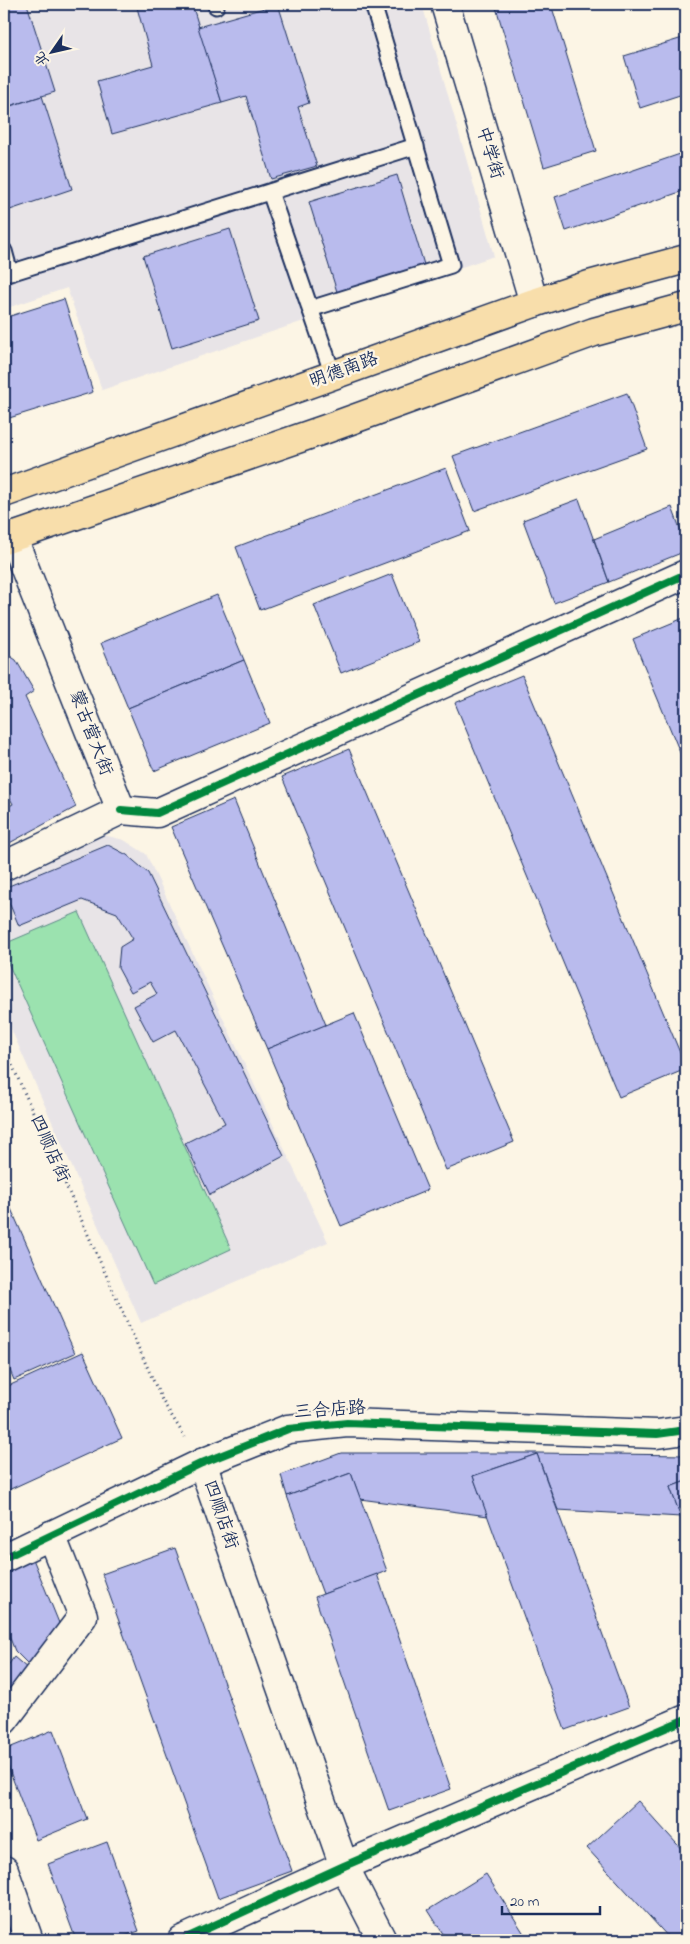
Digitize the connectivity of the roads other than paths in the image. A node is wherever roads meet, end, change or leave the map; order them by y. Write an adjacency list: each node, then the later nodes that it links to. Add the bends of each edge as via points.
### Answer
1 (373, 4): 3 (lane)
2 (445, 4): 7 (street, 中学街)
3 (416, 146): 4 (lane); 9 (lane, via 451,265)
4 (270, 192): 5 (lane, via 10,273); 9 (lane)
5 (4, 251)
6 (686, 259): 7 (main road, 明德南路)
7 (534, 303): 10 (main road, 明德南路)
8 (686, 307): 12 (main road, via 594,332 326,429)
9 (310, 309): 10 (lane)
10 (332, 375): 11 (main road, 明德南路)
11 (4, 493)
12 (8, 538): 14 (street, 蒙古营大街)
13 (686, 574): 14 (street, via 157,814)
14 (120, 810): 15 (street)
15 (4, 866)
16 (686, 1430): 17 (street, 三合店路, via 657,1434 347,1422 288,1429)
17 (202, 1463): 18 (street, 三合店路); 22 (street, 四顺店街)
18 (51, 1535): 19 (street, 三合店路); 21 (street, via 84,1616)
19 (4, 1558)
20 (686, 1718): 22 (street)
21 (4, 1720)
22 (344, 1866): 25 (street); 26 (street, 四顺店街)
23 (4, 1870): 24 (street)
24 (28, 1938)
25 (182, 1940)
26 (382, 1940)

